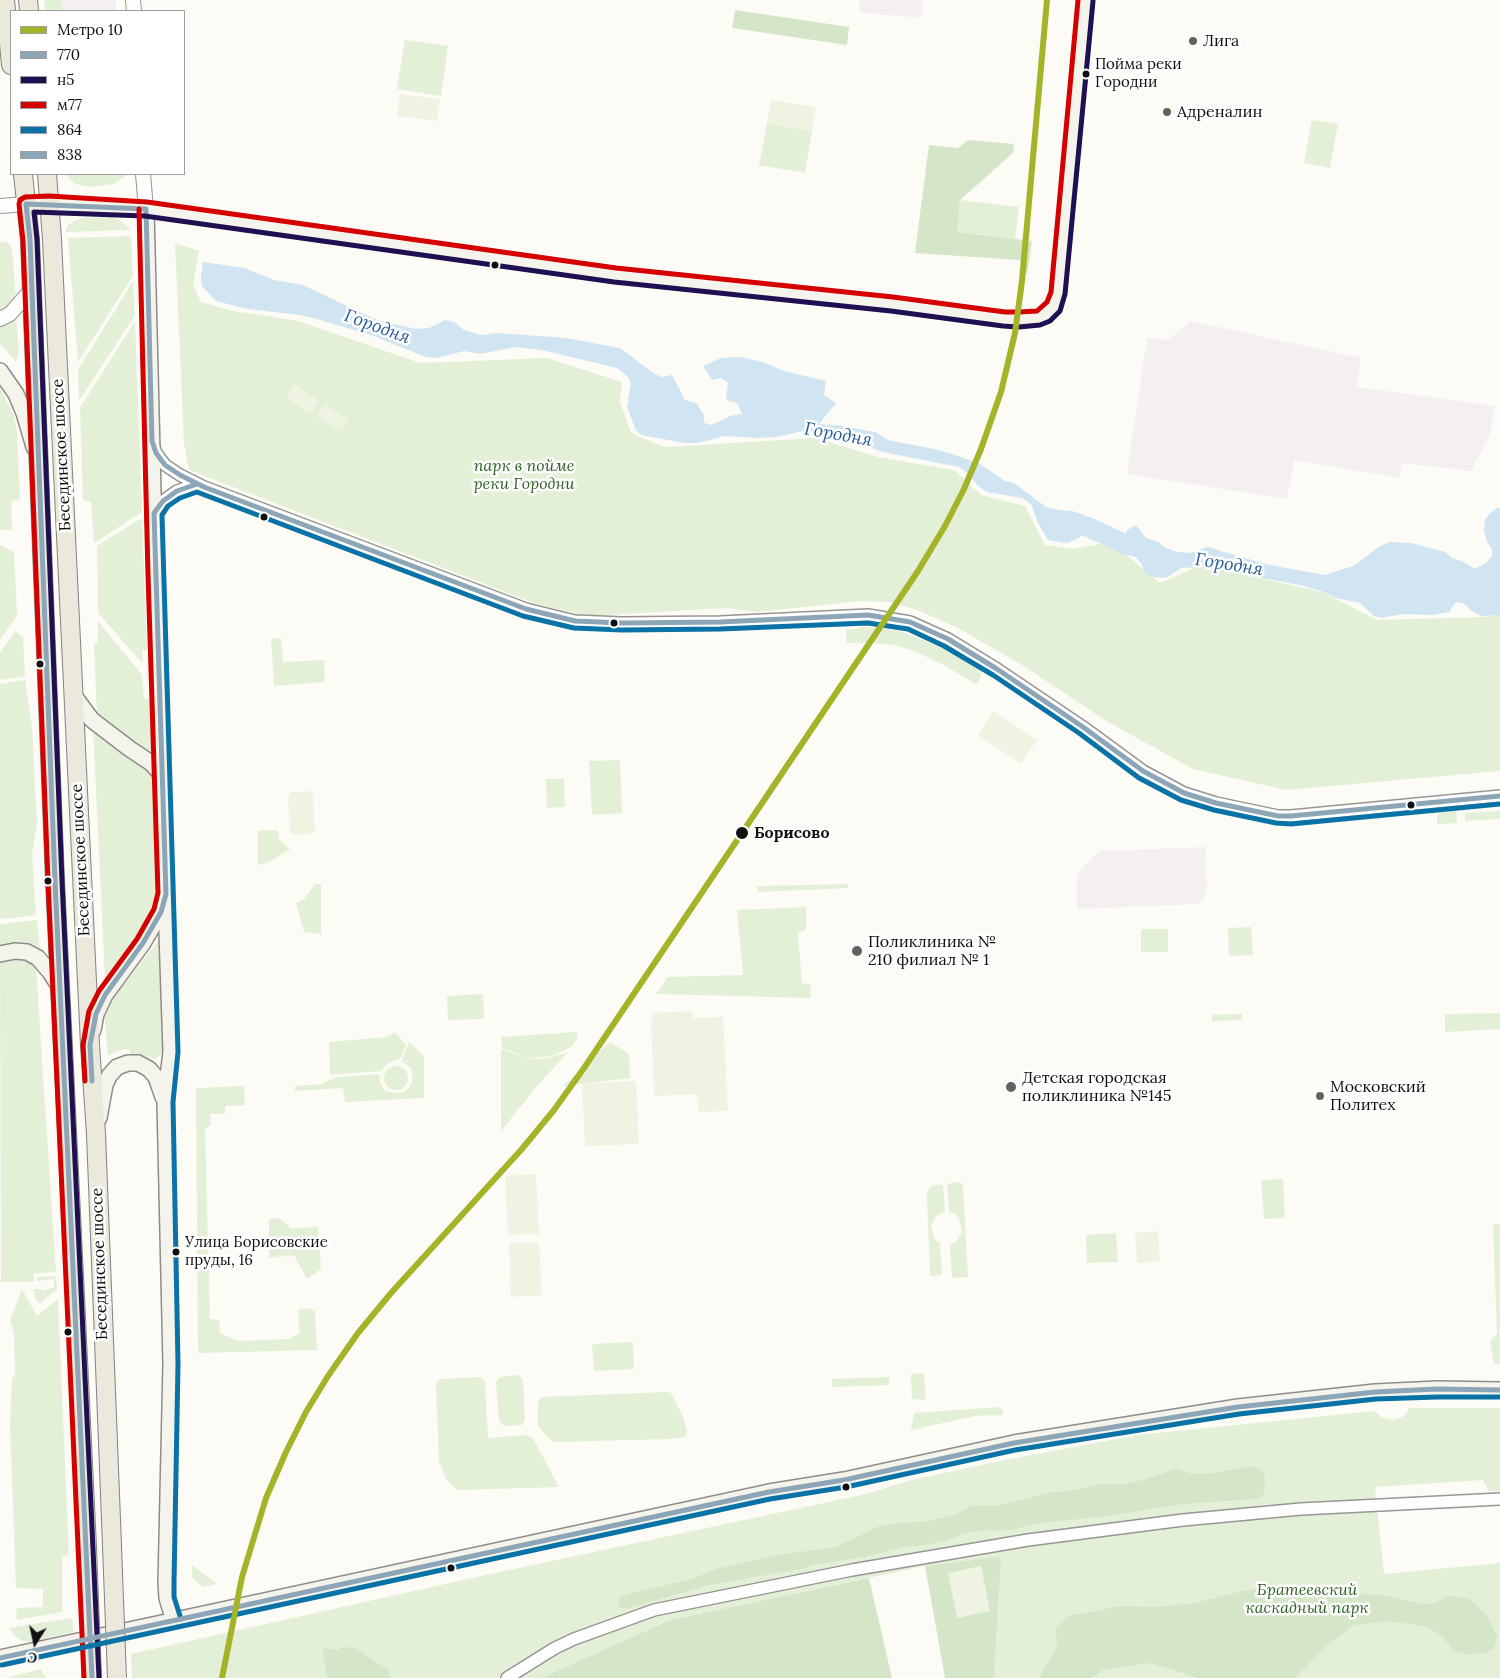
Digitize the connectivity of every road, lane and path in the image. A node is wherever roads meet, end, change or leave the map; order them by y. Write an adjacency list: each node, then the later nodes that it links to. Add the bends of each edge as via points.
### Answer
1 (4, 0): 3 (main road)
2 (1086, 0): 10 (main road, via 1058,293 1054,306 1039,318 1004,319 615,275)
3 (10, 55)
4 (23, 175): 7 (main road, Бесединское шоссе)
5 (46, 175): 8 (main road, Бесединское шоссе)
6 (144, 175): 10 (street)
7 (26, 204): 8 (main road); 9 (street); 11 (main road, Бесединское шоссе)
8 (49, 204): 10 (main road); 18 (main road, Бесединское шоссе)
9 (0, 206)
10 (146, 209): 14 (main road)
11 (32, 289): 12 (street, via 10,314); 15 (main road, Бесединское шоссе)
12 (0, 319)
13 (0, 372): 15 (main road, via 16,394)
14 (152, 441): 16 (street, via 156,454 165,465); 17 (main road)
15 (38, 462): 23 (main road, Бесединское шоссе)
16 (197, 484): 17 (street, via 177,490); 20 (street, via 526,609 576,621 728,622 868,615 910,622 948,639 997,669 1142,771 1184,793 1216,803 1291,816)
17 (154, 513): 19 (main road)
18 (74, 696): 19 (main road, via 107,732 151,763); 24 (main road, Бесединское шоссе)
19 (163, 776): 21 (main road)
20 (1500, 796)
21 (166, 894): 24 (main road, via 161,912 143,943 105,994 96,1014); 25 (main road, via 171,1052)
22 (0, 954): 23 (main road, via 21,951 38,958)
23 (61, 989): 31 (main road, Бесединское шоссе, bridge)
24 (90, 1045): 26 (main road, Бесединское шоссе)
25 (165, 1102): 26 (main road, via 156,1077 149,1069 138,1063 116,1067 105,1085); 29 (main road, via 171,1364 166,1583)
26 (96, 1134): 32 (main road, Бесединское шоссе, bridge)
27 (1500, 1390): 29 (main road, via 1375,1392 1238,1407 1032,1440 844,1480 769,1492)
28 (1500, 1499): 33 (street, via 1301,1509 1183,1520 1028,1540 852,1570 654,1610 574,1639)
29 (174, 1621): 30 (main road)
30 (0, 1658)
31 (92, 1678)
32 (117, 1678)
33 (507, 1678)

